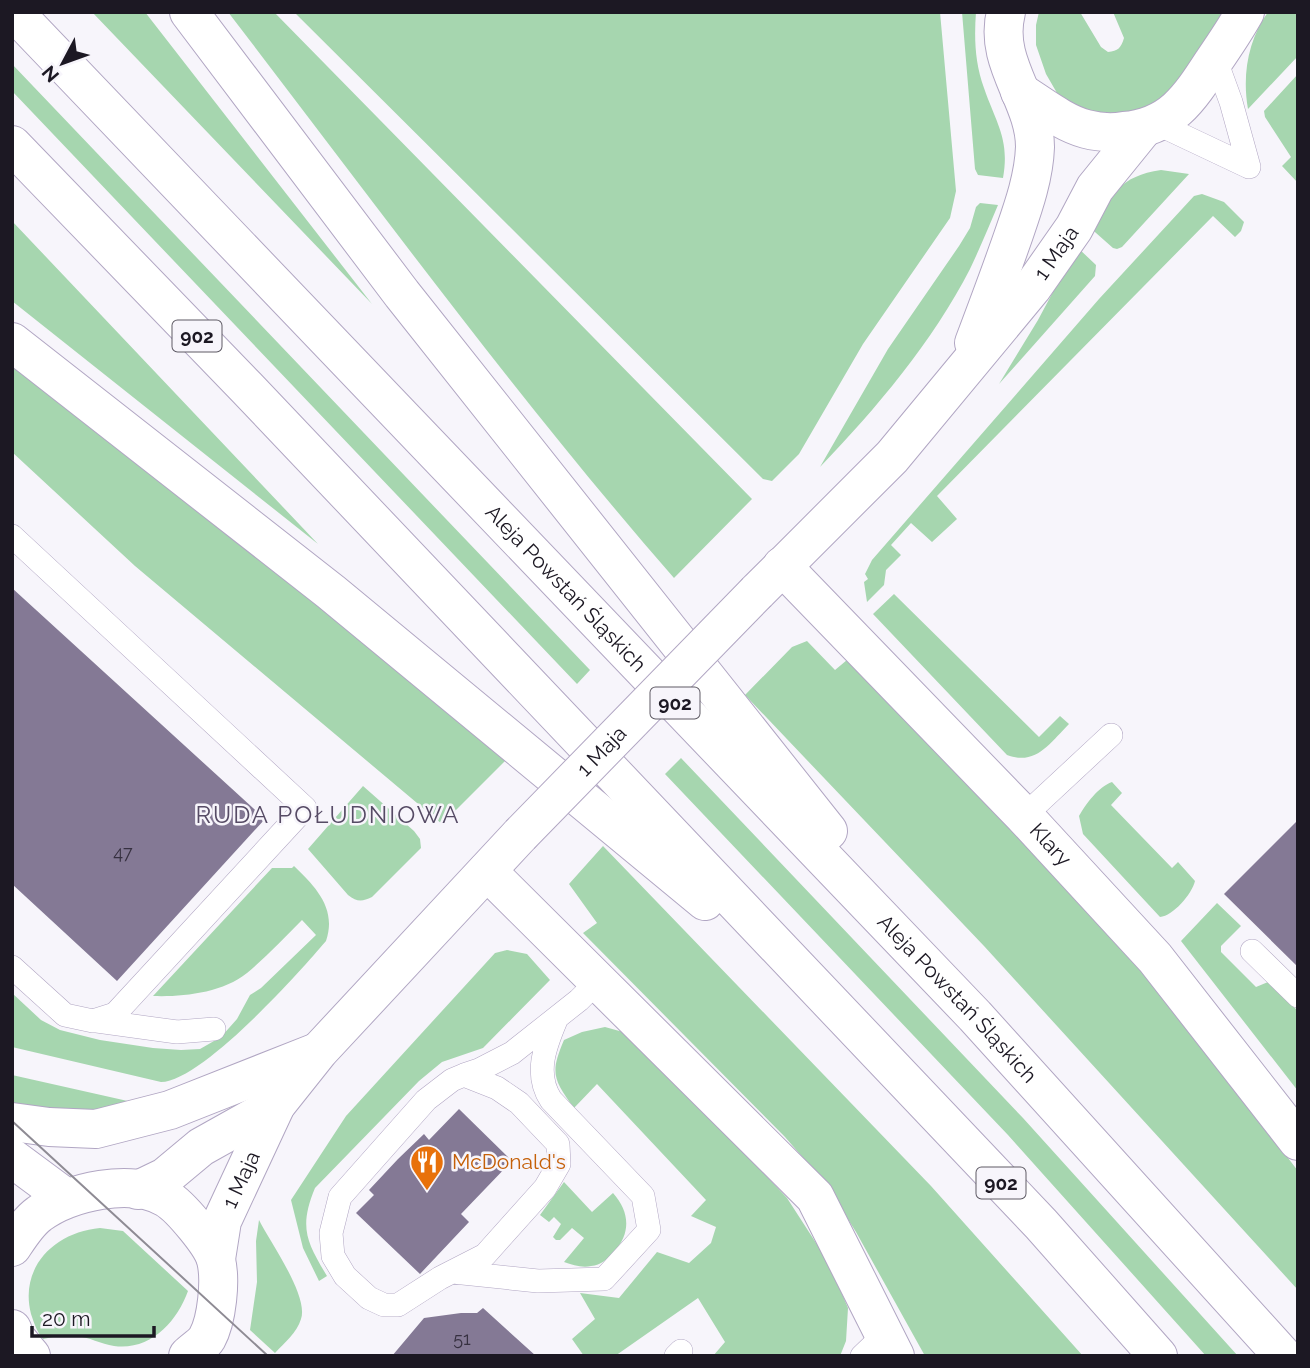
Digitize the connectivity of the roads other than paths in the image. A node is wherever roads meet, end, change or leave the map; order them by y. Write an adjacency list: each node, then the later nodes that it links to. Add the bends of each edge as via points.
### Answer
1 (14, 12): 21 (main road, Aleja Powstań Śląskich / 902)
2 (189, 12): 21 (main road, via 402,295)
3 (1006, 12): 6 (main road, 1 Maja, via 1005,49)
4 (1245, 12): 5 (main road, 1 Maja)
5 (1215, 58): 7 (main road, 1 Maja, via 1193,93); 7 (lane, via 1249,167)
6 (1020, 92): 7 (main road, via 1086,129 1112,132); 10 (main road, 1 Maja, via 1032,121 1032,170 1025,202)
7 (1150, 127): 10 (main road, 1 Maja, via 1095,188 1074,228 1032,288)
8 (12, 145): 20 (main road, 902)
9 (12, 342): 20 (main road, via 341,600)
10 (963, 371): 12 (main road, 1 Maja, via 892,457)
11 (12, 536): 23 (lane, via 305,808 115,1014)
12 (769, 579): 14 (main road, Klary); 15 (main road, 1 Maja, bridge)
13 (1111, 735): 14 (lane)
14 (1024, 816): 29 (main road, Klary, via 1155,958)
15 (487, 870): 18 (main road); 25 (main road, 1 Maja)
16 (1252, 951): 19 (lane)
17 (12, 967): 23 (lane, via 65,1015)
18 (599, 980): 22 (lane); 37 (main road, via 815,1197)
19 (1298, 996)
20 (841, 1014): 40 (main road, 902, via 1041,1224)
21 (975, 1016): 41 (main road, Aleja Powstań Śląskich / 902)
22 (557, 1017): 26 (lane, via 512,1053); 35 (lane, via 543,1057 544,1090 643,1196 649,1230 604,1279 538,1281)
23 (93, 1021): 24 (lane, via 177,1032)
24 (214, 1029)
25 (319, 1051): 27 (main road, 1 Maja); 28 (main road, via 170,1111 96,1129)
26 (464, 1075): 35 (lane, via 519,1103 558,1144 559,1164 545,1188 485,1255); 35 (lane, via 426,1100 347,1187 331,1233 333,1256 345,1276 384,1306 398,1305)
27 (276, 1105): 31 (main road, 1 Maja, via 201,1147 165,1177); 34 (main road, 1 Maja, via 222,1220)
28 (12, 1122)
29 (1298, 1141)
30 (12, 1158): 32 (main road)
31 (138, 1190): 32 (main road); 34 (main road, via 165,1198 193,1223)
32 (66, 1198): 33 (main road, via 38,1214)
33 (12, 1247)
34 (216, 1259): 38 (main road, 1 Maja, via 217,1308)
35 (453, 1272)
36 (12, 1329): 39 (main road)
37 (881, 1349)
38 (202, 1351)
39 (31, 1356)
40 (1158, 1356)
41 (1283, 1356)

